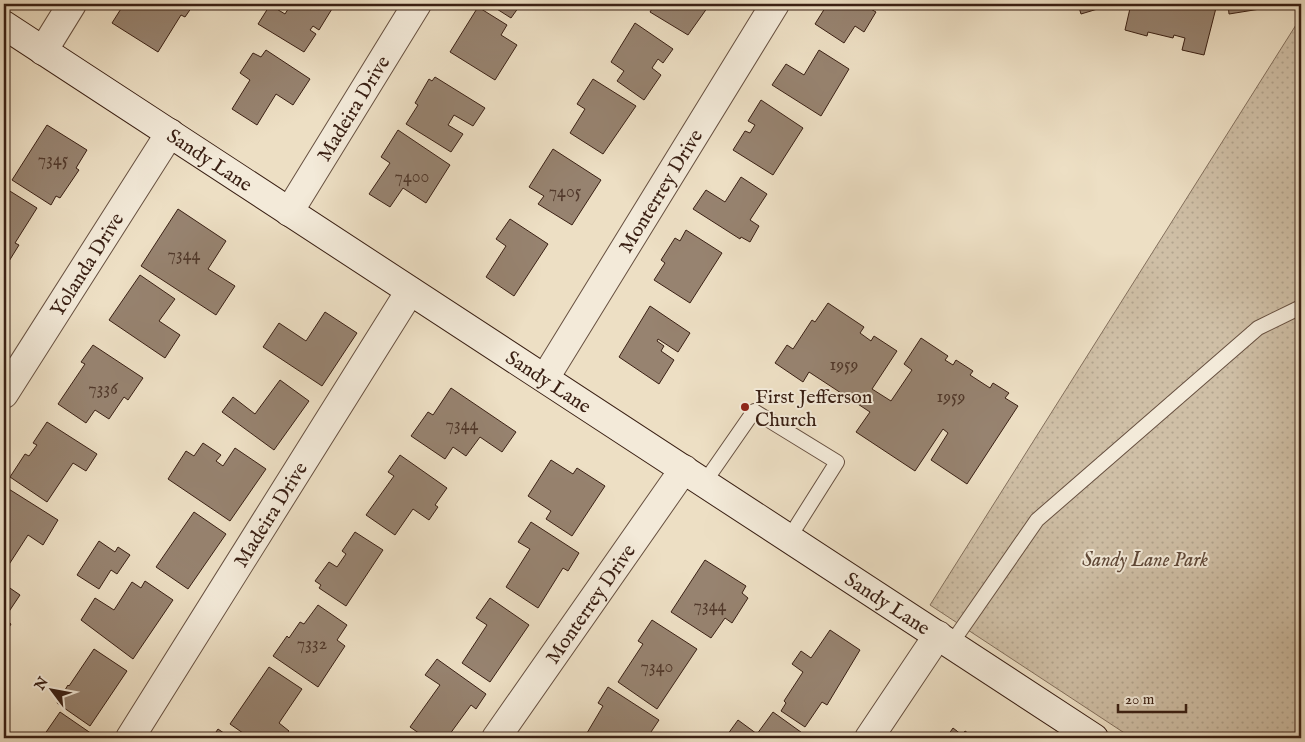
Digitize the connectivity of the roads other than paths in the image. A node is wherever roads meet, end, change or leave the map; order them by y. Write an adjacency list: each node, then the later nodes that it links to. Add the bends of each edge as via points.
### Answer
1 (72, 4): 5 (street)
2 (417, 4): 7 (street, Madeira Drive)
3 (775, 4): 10 (street, Monterrey Drive)
4 (4, 25): 5 (street, Sandy Lane)
5 (43, 51): 6 (street, Sandy Lane)
6 (170, 134): 7 (street, Sandy Lane); 11 (street, Yolanda Drive)
7 (289, 212): 8 (street, Sandy Lane)
8 (410, 290): 10 (street, Sandy Lane); 15 (street, Madeira Drive)
9 (1301, 307): 14 (lane, via 1258,328 1037,520)
10 (544, 378): 12 (street, Sandy Lane)
11 (4, 394)
12 (694, 476): 13 (street, Sandy Lane); 13 (lane, via 754,411 837,462); 16 (street, Monterrey Drive)
13 (789, 538): 14 (street, Sandy Lane)
14 (944, 639): 17 (street); 18 (street, Sandy Lane)
15 (130, 738)
16 (496, 738)
17 (869, 738)
18 (1094, 738)

